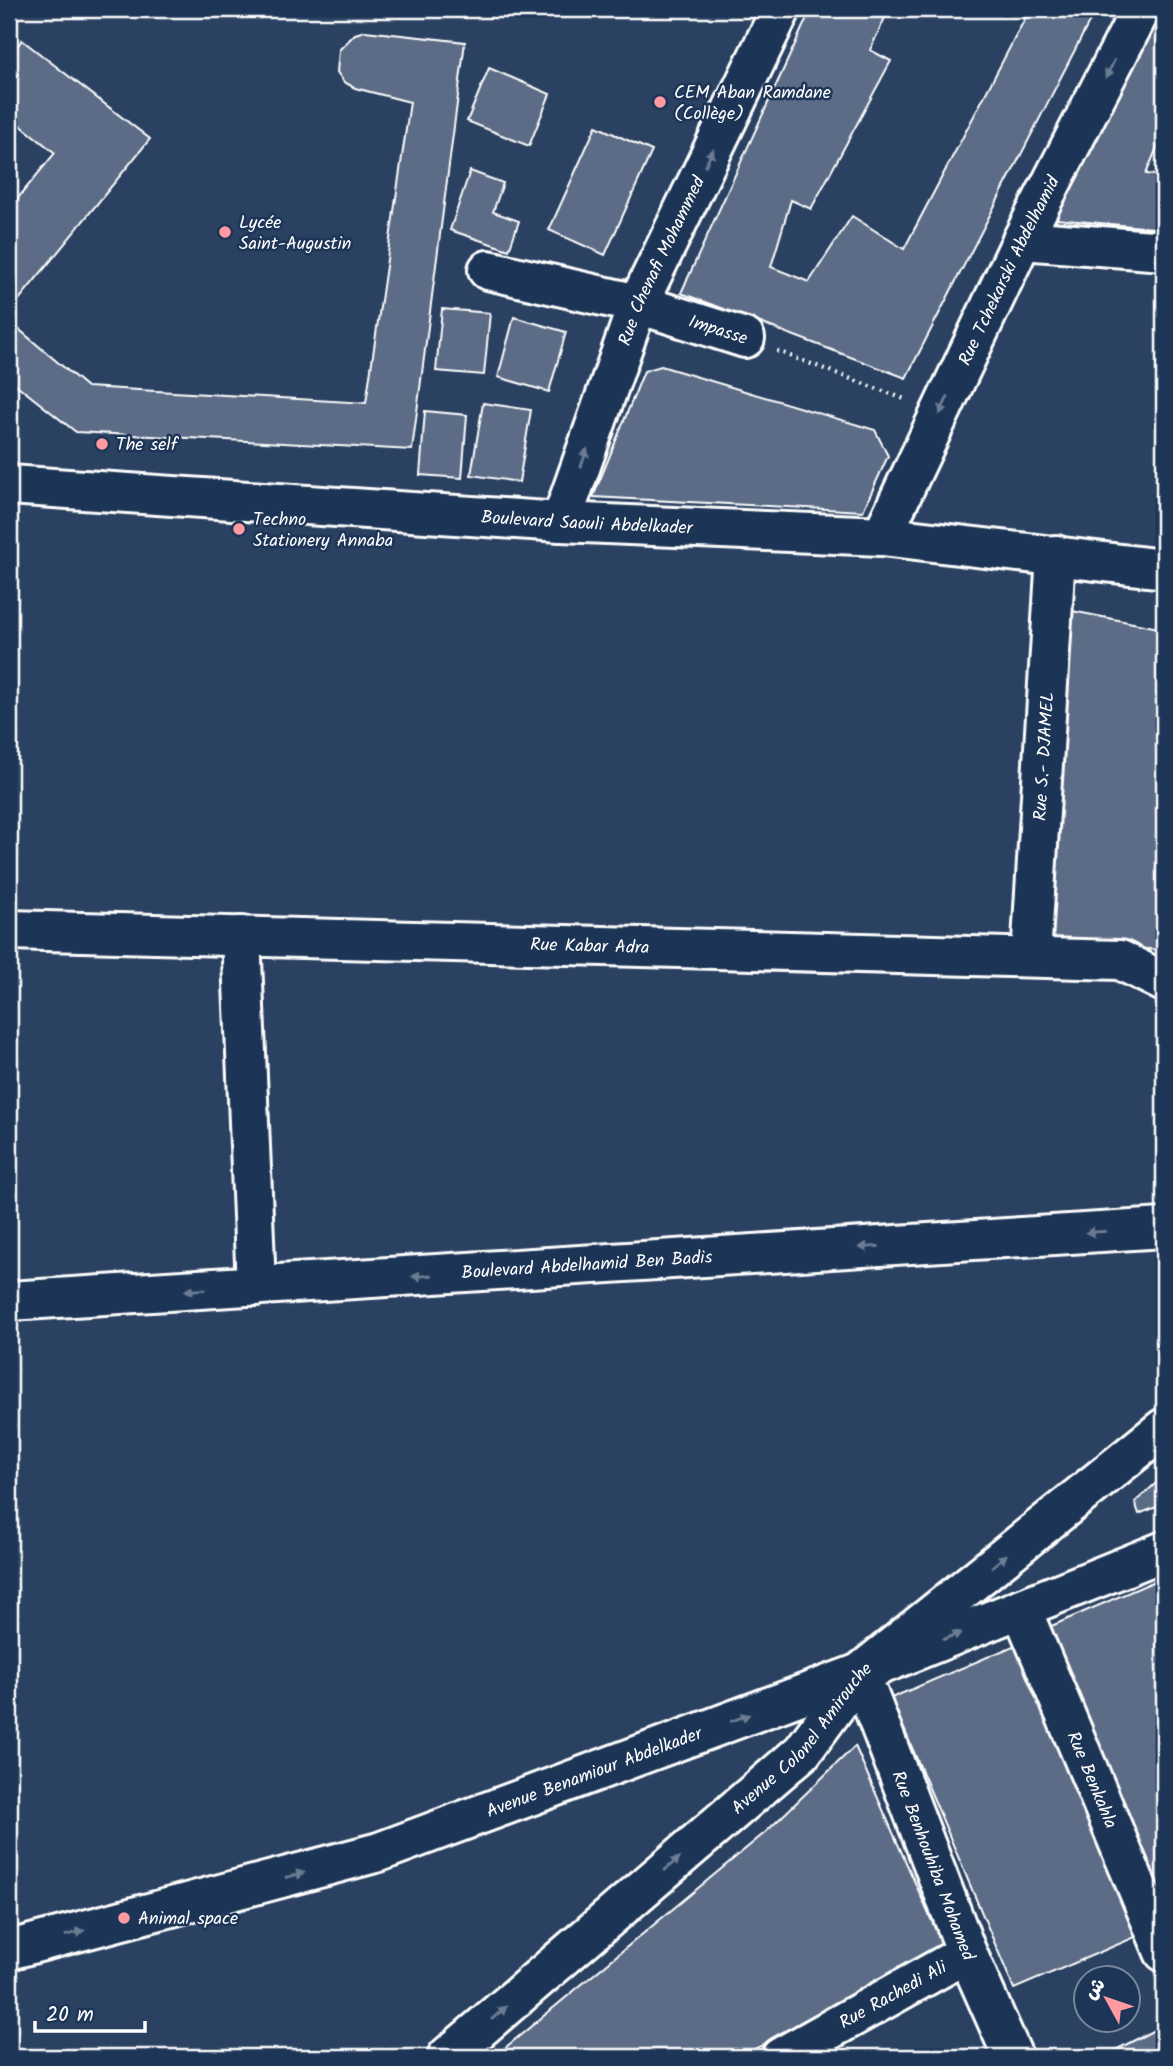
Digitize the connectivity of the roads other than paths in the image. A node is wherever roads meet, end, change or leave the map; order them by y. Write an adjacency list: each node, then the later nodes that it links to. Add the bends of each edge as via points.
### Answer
1 (781, 9): 6 (street, Rue Chenafi Mohammed, one-way to 1)
2 (1141, 9): 3 (street, Rue Tchekarski Abdelhamid, one-way to 3)
3 (1022, 240): 4 (street); 10 (street, Rue Tchekarski Abdelhamid, one-way to 10)
4 (1164, 251)
5 (488, 270): 6 (street, Impasse)
6 (638, 304): 7 (street, Impasse); 9 (street, Rue Chenafi Mohammed, one-way to 6)
7 (745, 338)
8 (9, 485): 9 (street, Boulevard Saouli Abdelkader)
9 (561, 522): 10 (street, Boulevard Saouli Abdelkader)
10 (882, 536): 11 (street, Boulevard Saouli Abdelkader)
11 (1056, 555): 12 (street, Boulevard Saouli Abdelkader); 15 (street, Rue S.- DJAMEL)
12 (1164, 569)
13 (9, 930): 14 (street, Rue Kabar Adra)
14 (241, 936): 15 (street, Rue Kabar Adra); 18 (street)
15 (1031, 957): 16 (street, Rue Kabar Adra, via 1120,960)
16 (1164, 982)
17 (1164, 1228): 18 (street, Boulevard Abdelhamid Ben Badis, one-way to 18)
18 (256, 1286): 19 (street, Boulevard Abdelhamid Ben Badis, one-way to 19)
19 (9, 1301)
20 (1164, 1428): 23 (street, Avenue Colonel Amirouche, one-way to 20)
21 (1164, 1551): 22 (street, Avenue Benamiour Abdelkader)
22 (1021, 1608): 23 (street, Avenue Benamiour Abdelkader, one-way to 22); 25 (street, Rue Benkahla)
23 (860, 1673): 24 (street, Avenue Benamiour Abdelkader, one-way to 23, via 379,1852); 26 (street, Rue Benhouhiba Mohamed); 27 (street, Avenue Colonel Amirouche, one-way to 23, via 802,1752)
24 (9, 1950)
25 (1164, 1952)
26 (967, 1953): 28 (street, Rue Rachedi Ali); 29 (street, Rue Benhouhiba Mohamed)
27 (447, 2057)
28 (781, 2057)
29 (1013, 2057)

